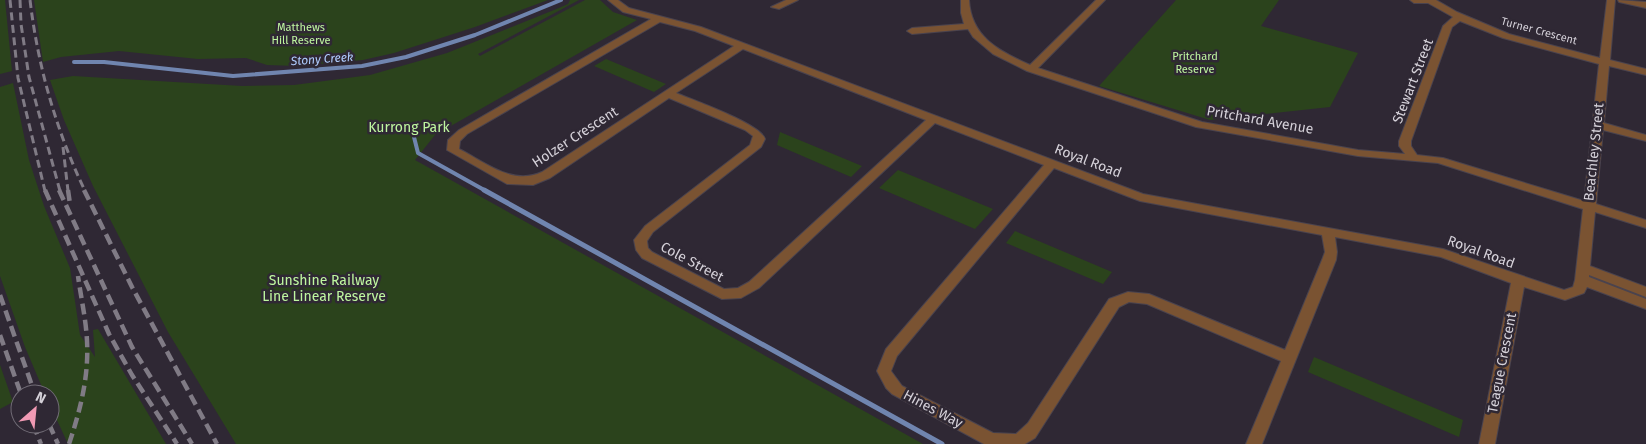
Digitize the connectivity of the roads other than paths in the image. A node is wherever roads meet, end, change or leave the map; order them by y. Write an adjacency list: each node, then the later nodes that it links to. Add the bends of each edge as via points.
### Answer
1 (612, 0): 12 (street, Royal Road, via 626,10)
2 (624, 0): 12 (street, Royal Road)
3 (794, 0): 11 (street)
4 (965, 0): 14 (street, via 964,9)
5 (1101, 0): 18 (street)
6 (1414, 0): 7 (street)
7 (1430, 0): 13 (street, Turner Crescent)
8 (1612, 0): 17 (street, Beachley Street)
9 (1622, 0): 10 (street)
10 (1646, 6)
11 (776, 7)
12 (660, 18): 16 (street, Royal Road); 20 (street, Holzer Crescent, via 463,132 452,146 456,152 511,181 533,181)
13 (1458, 18): 17 (street, Turner Crescent, via 1505,36); 24 (street, Stewart Street, via 1448,26 1405,141)
14 (970, 26): 15 (street); 18 (street, Pritchard Avenue, via 995,51)
15 (912, 31)
16 (741, 46): 20 (street, Holzer Crescent); 21 (street, Royal Road)
17 (1605, 61): 19 (street, Turner Crescent); 22 (street, Beachley Street)
18 (1031, 69): 24 (street, Pritchard Avenue, via 1200,125 1367,154)
19 (1646, 72)
20 (669, 94): 21 (street, Cole Street, via 758,134 754,147 649,229 640,240 647,255 722,294 741,293 754,285)
21 (933, 119): 25 (street, Royal Road)
22 (1598, 125): 23 (street); 26 (street, Beachley Street)
23 (1646, 138)
24 (1413, 157): 26 (street, Pritchard Avenue, via 1455,164)
25 (1051, 164): 28 (street, Royal Road, via 1147,198); 33 (street, Hines Way, via 891,353 884,371 897,390 989,439 1019,440 1034,428 1114,303 1128,296 1149,298)
26 (1588, 206): 27 (street, Pritchard Avenue); 29 (street, Beachley Street)
27 (1646, 224)
28 (1328, 233): 30 (street, Royal Road, via 1443,253); 33 (street, via 1329,260)
29 (1582, 274): 30 (street, Royal Road, via 1579,290 1565,295); 31 (street); 32 (street)
30 (1518, 282): 35 (street, Teague Crescent)
31 (1646, 292)
32 (1646, 304)
33 (1289, 358): 34 (street)
34 (1254, 444)
35 (1487, 444)

